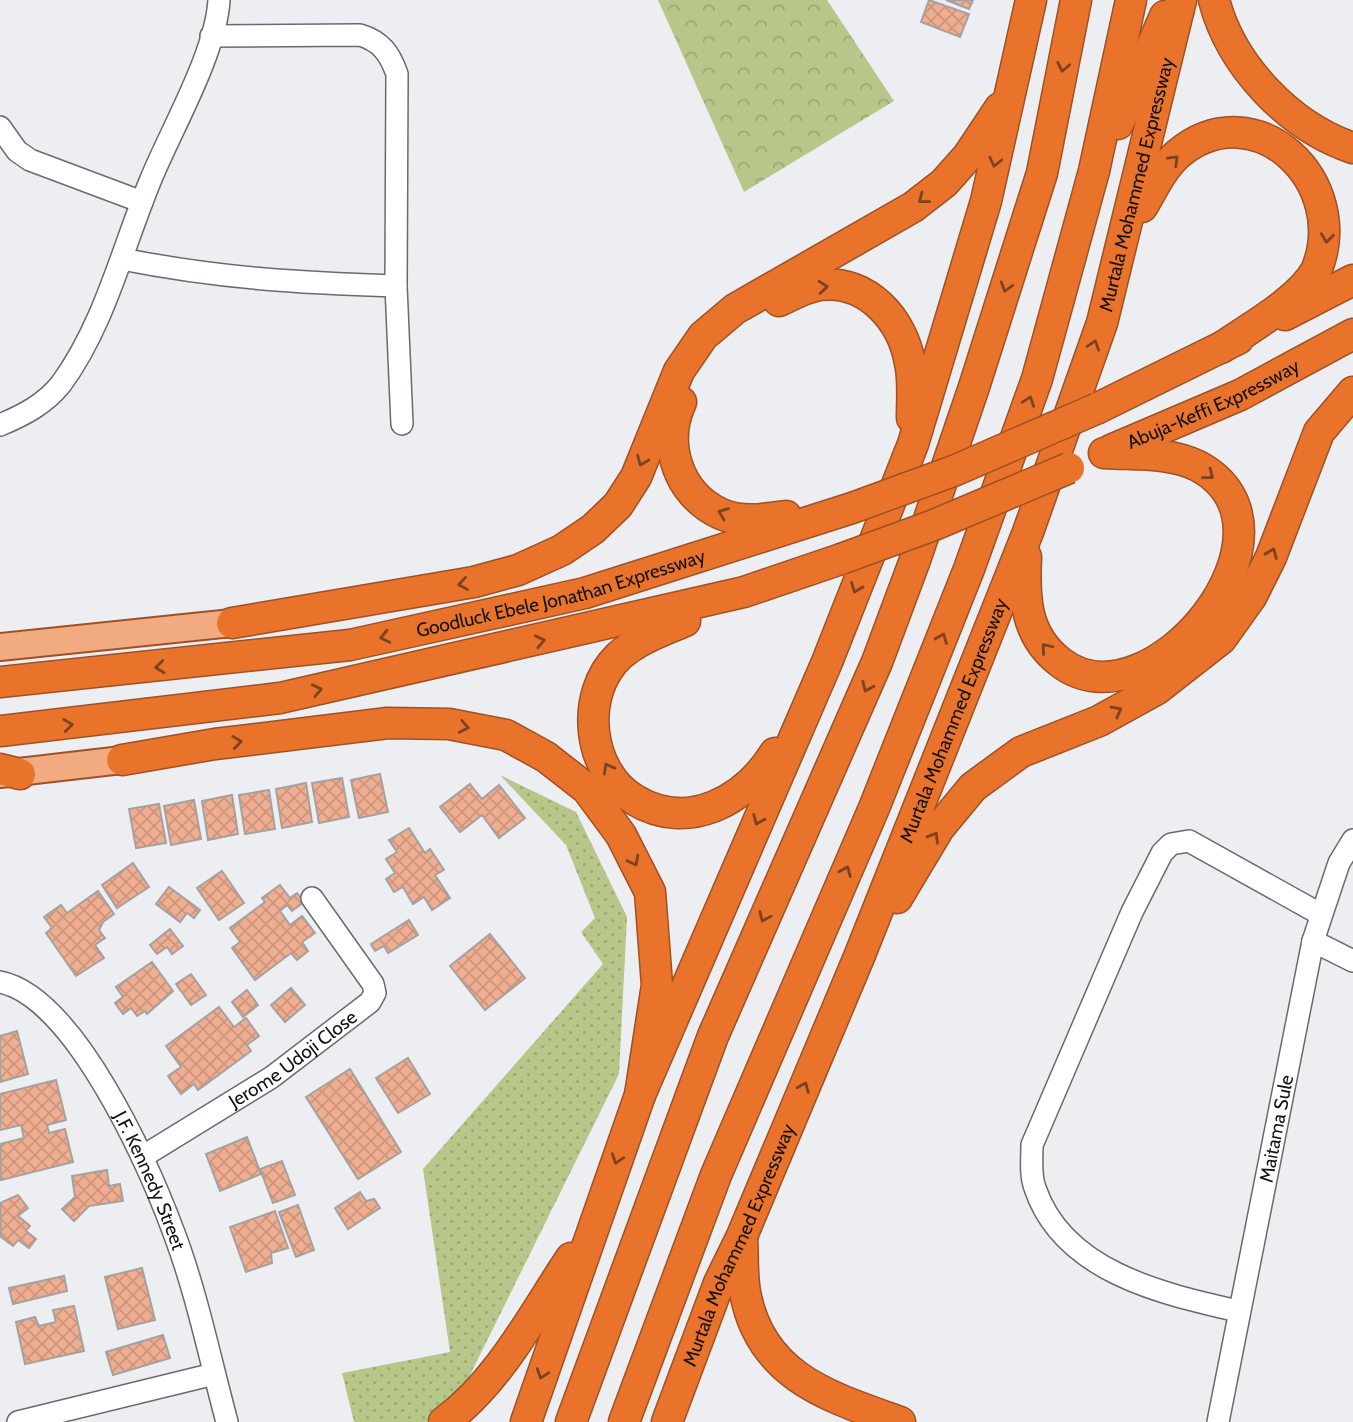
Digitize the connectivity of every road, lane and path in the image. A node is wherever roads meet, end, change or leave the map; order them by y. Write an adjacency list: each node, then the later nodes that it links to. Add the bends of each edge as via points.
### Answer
1 (219, 0): 8 (street)
2 (1031, 0): 9 (highway)
3 (1076, 0): 21 (highway, one-way to 21, via 1042,173)
4 (1131, 0): 12 (highway, Murtala Mohammed Expressway)
5 (1171, 0): 12 (highway)
6 (1181, 0): 14 (highway, Murtala Mohammed Expressway)
7 (1214, 0): 11 (highway, via 1234,47 1261,84 1294,118)
8 (211, 36): 13 (street); 18 (street, via 360,35 374,39 392,58 397,74)
9 (1011, 90): 15 (highway, one-way to 15); 31 (highway, one-way to 31, via 985,134 944,183 914,207 735,309 703,336 679,371 636,477 618,505 593,529 562,550 518,570 474,582)
10 (0, 127): 13 (street, via 17,151 30,160)
11 (1353, 148)
12 (1094, 171): 59 (highway, Murtala Mohammed Expressway, one-way to 12, via 716,1175 970,569 1037,379)
13 (142, 202): 16 (street)
14 (1125, 237): 20 (highway, one-way to 20, via 1162,172 1179,153 1215,135 1248,133 1273,141 1308,166 1323,192 1329,219 1326,248 1315,274 1293,296); 29 (highway, Murtala Mohammed Expressway, one-way to 14, via 1102,323)
15 (974, 243): 21 (highway); 25 (highway)
16 (122, 259): 18 (street, via 198,274 279,282); 24 (street, via 82,351 60,385 43,403)
17 (1353, 280): 20 (highway)
18 (396, 286): 23 (street)
19 (1353, 334): 26 (highway, Abuja-Keffi Expressway, via 1240,395)
20 (1221, 348): 28 (highway, Goodluck Ebele Jonathan Expressway, bridge, via 956,470)
21 (974, 387): 58 (highway, one-way to 58, via 877,663 713,1035)
22 (1353, 391): 44 (highway, one-way to 22, via 939,828 973,787 1021,752 1099,721 1157,690 1221,639 1251,597 1271,557 1319,432)
23 (402, 424)
24 (0, 425)
25 (913, 444): 28 (highway, one-way to 25, via 741,519 721,514 701,501 684,481 673,455 672,430 691,384 719,343 771,304 820,285 838,286 869,298 887,310 898,327 911,363); 34 (highway, one-way to 34)
26 (1104, 453): 27 (highway, Abuja-Keffi Expressway); 29 (highway, one-way to 29, via 1159,455 1199,467 1219,482 1241,523 1239,554 1227,583 1183,639 1152,664 1124,676 1093,677 1069,669 1037,637 1028,617 1024,593)
27 (1069, 468): 30 (highway, Goodluck Ebele Jonathan Expressway, bridge, via 947,520)
28 (845, 510): 32 (highway, Goodluck Ebele Jonathan Expressway, one-way to 32, via 585,593)
29 (1028, 532): 44 (highway, Murtala Mohammed Expressway)
30 (744, 592): 34 (highway, one-way to 30, via 762,773 729,800 699,813 664,812 634,800 611,776 596,746 592,714 600,682 617,658 641,640); 36 (highway, Goodluck Ebele Jonathan Expressway, one-way to 30)
31 (232, 623): 32 (highway); 33 (main road)
32 (350, 645): 35 (highway, Goodluck Ebele Jonathan Expressway, one-way to 35)
33 (0, 647)
34 (827, 662): 47 (highway, one-way to 47)
35 (0, 682)
36 (280, 698): 37 (highway, Goodluck Ebele Jonathan Expressway, one-way to 36); 38 (highway)
37 (0, 732)
38 (122, 760): 39 (main road); 47 (highway, one-way to 47, via 388,723 449,724 506,735 546,757 587,789 621,835 650,892 656,985)
39 (7, 772)
40 (1353, 840): 42 (street, Maitama Sule)
41 (312, 898): 48 (street, Jerome Udoji Close, via 373,984 370,1002 272,1077)
42 (1320, 914): 43 (street, Maitama Sule); 52 (street, via 1188,841 1171,844 1132,912 1032,1145 1034,1187 1044,1209 1085,1255 1116,1275)
43 (1313, 941): 45 (street); 52 (street, Maitama Sule)
44 (859, 957): 50 (highway, Murtala Mohammed Expressway, one-way to 44)
45 (1353, 961)
46 (0, 982): 48 (street, J.F. Kennedy Street, via 35,999 69,1031)
47 (640, 1095): 49 (highway, one-way to 49)
48 (142, 1157): 53 (street, J.F. Kennedy Street, via 174,1234)
49 (595, 1223): 56 (highway, via 494,1373); 57 (highway, one-way to 57)
50 (742, 1236): 51 (highway, Murtala Mohammed Expressway); 61 (highway, via 746,1293 760,1336 773,1354 826,1396)
51 (719, 1283): 59 (highway); 60 (highway, Murtala Mohammed Expressway)
52 (1238, 1311): 62 (street, Maitama Sule)
53 (214, 1374): 54 (street); 55 (street, J.F. Kennedy Street)
54 (18, 1422)
55 (227, 1422)
56 (444, 1422)
57 (526, 1422)
58 (571, 1422)
59 (624, 1422)
60 (667, 1422)
61 (900, 1422)
62 (1218, 1422)

